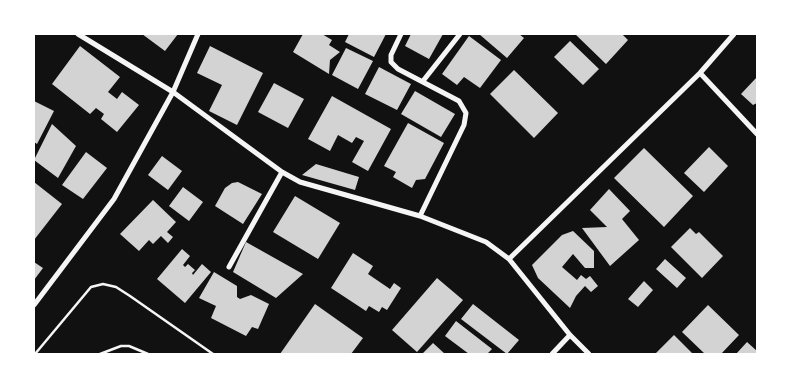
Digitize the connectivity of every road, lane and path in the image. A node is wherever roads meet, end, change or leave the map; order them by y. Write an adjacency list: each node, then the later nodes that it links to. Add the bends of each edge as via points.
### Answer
1 (78, 34): 8 (street)
2 (198, 34): 8 (street)
3 (401, 34): 7 (street, via 391,62)
4 (460, 34): 7 (street)
5 (734, 34): 6 (street)
6 (700, 73): 9 (street); 12 (street)
7 (423, 81): 11 (street, via 459,102 466,113 464,125)
8 (173, 92): 10 (street); 14 (street, via 114,199)
9 (757, 134)
10 (282, 172): 11 (street, via 300,182); 13 (street)
11 (420, 216): 12 (street, via 486,242)
12 (509, 259): 15 (street)
13 (229, 267)
14 (34, 305)
15 (570, 335): 20 (street); 21 (street)
16 (36, 354): 19 (path, via 91,287 104,284 116,287)
17 (100, 354): 18 (path, via 122,346)
18 (148, 354)
19 (213, 354)
20 (552, 354)
21 (589, 354)

